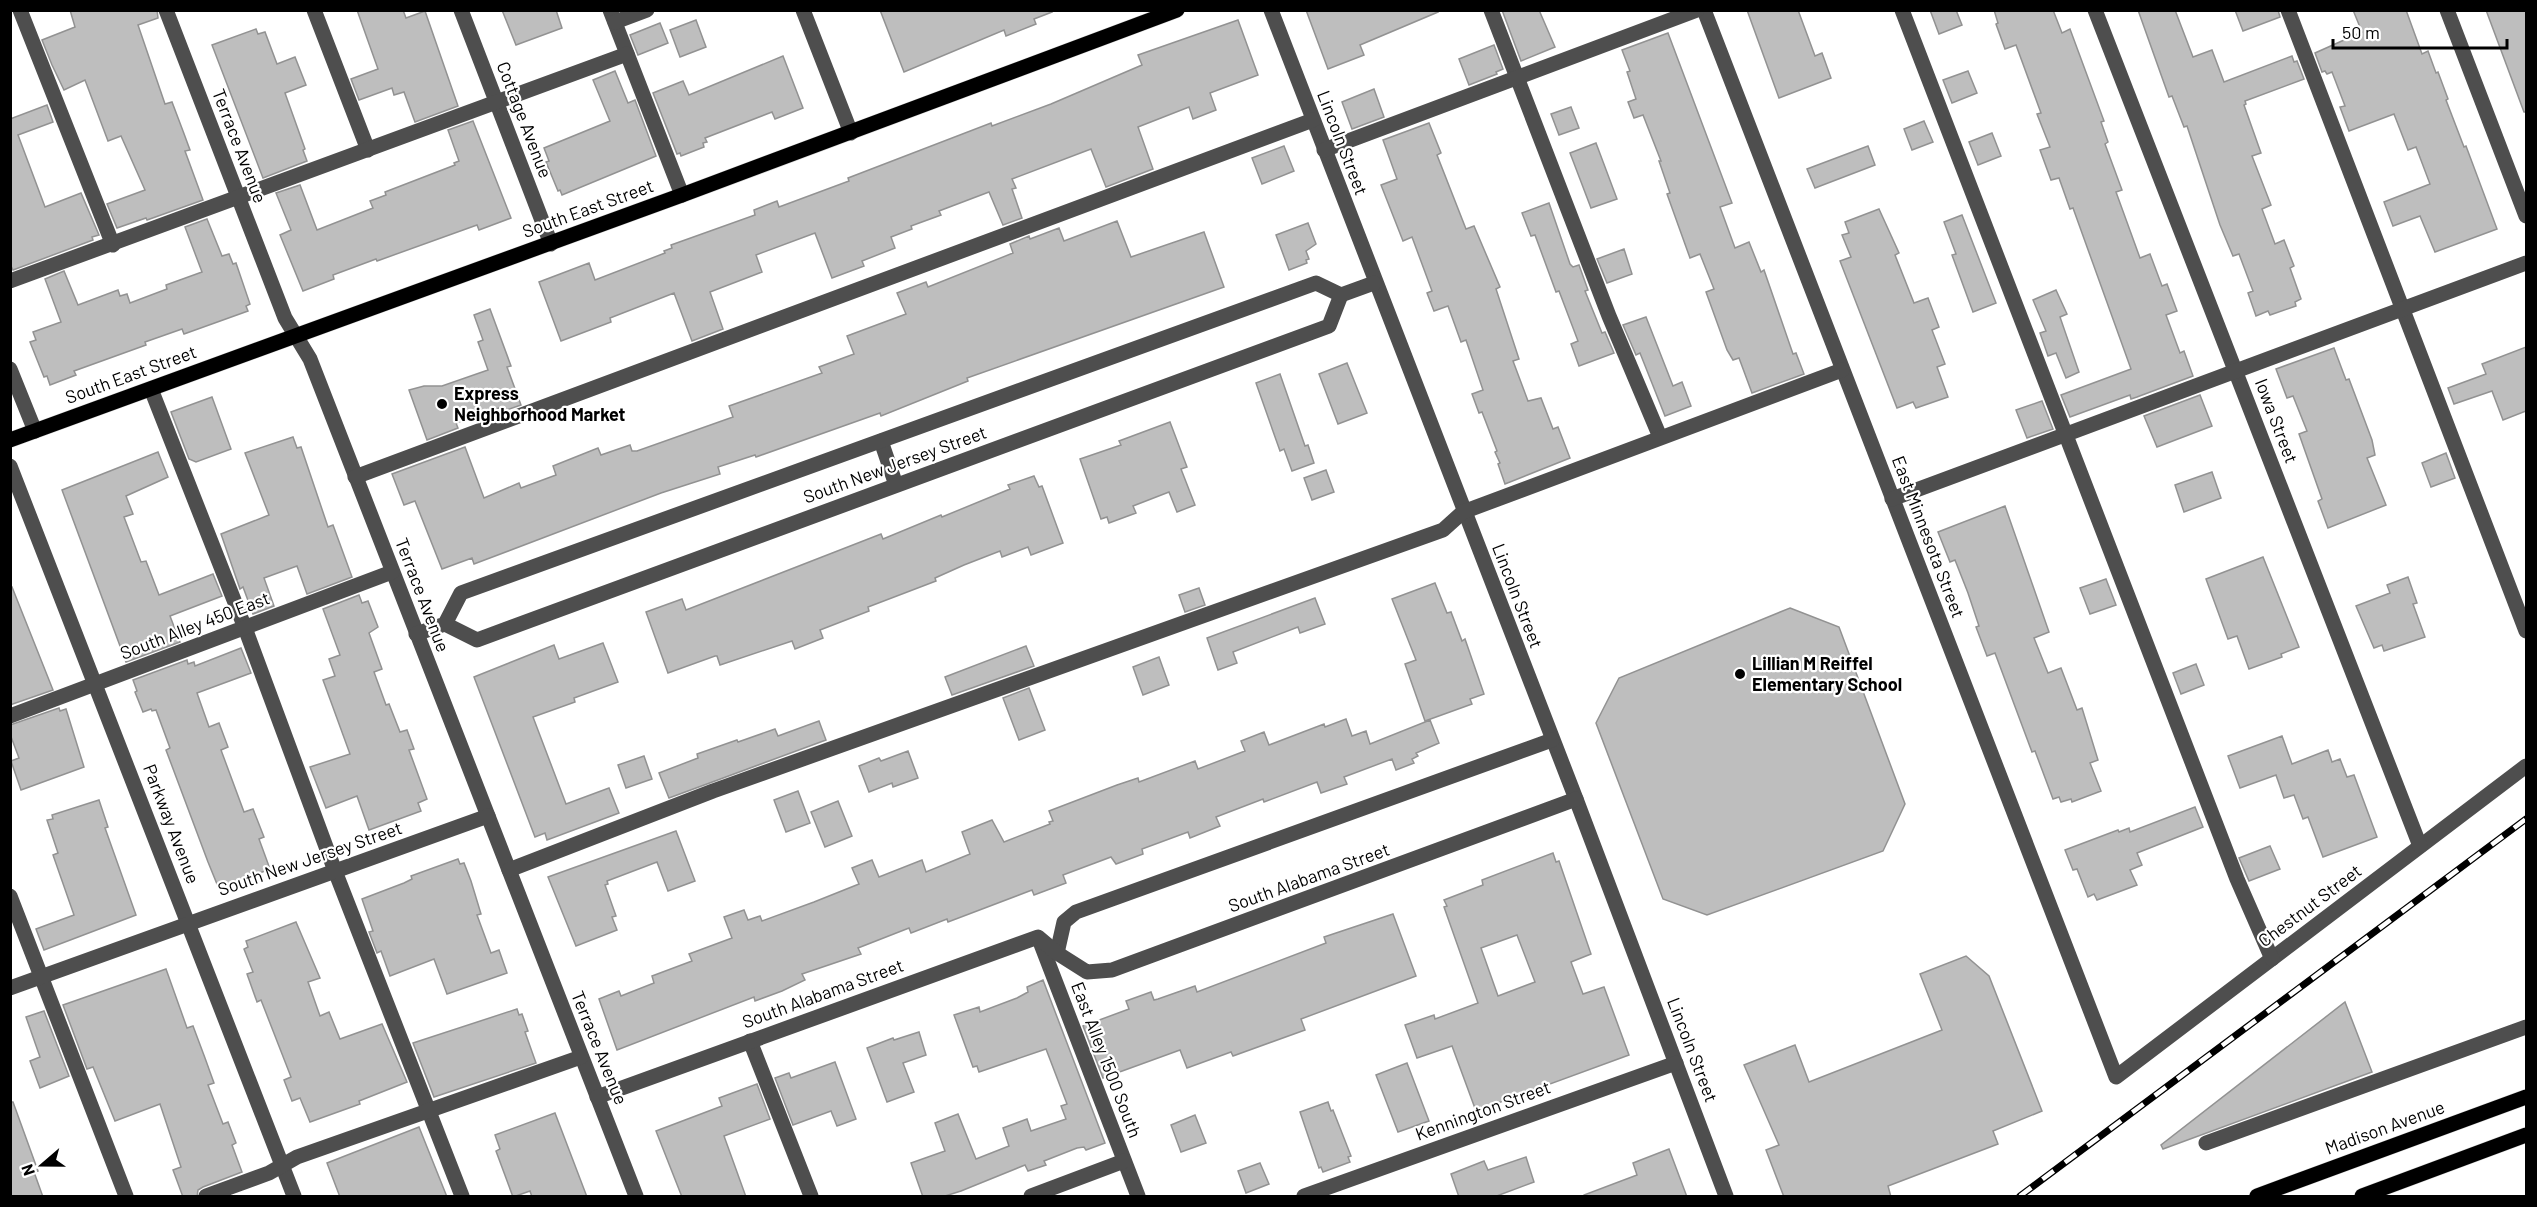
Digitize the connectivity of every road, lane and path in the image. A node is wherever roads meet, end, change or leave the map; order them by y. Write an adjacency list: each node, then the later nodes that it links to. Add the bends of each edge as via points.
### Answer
1 (20, 10): 27 (street)
2 (166, 10): 25 (street, Terrace Avenue)
3 (314, 10): 22 (street)
4 (461, 10): 19 (street, Cottage Avenue)
5 (647, 10): 16 (street)
6 (803, 10): 21 (street)
7 (1177, 10): 21 (main road, South East Street)
8 (1271, 10): 20 (street, Lincoln Street)
9 (1491, 10): 18 (street)
10 (1697, 10): 18 (street)
11 (1704, 10): 36 (street, East Minnesota Street)
12 (1902, 10): 40 (street)
13 (2095, 10): 37 (street, Iowa Street)
14 (2288, 10): 33 (street)
15 (2447, 10): 26 (street)
16 (613, 16): 17 (street)
17 (627, 54): 19 (street); 24 (street)
18 (1518, 78): 23 (street); 41 (street)
19 (496, 103): 22 (street); 28 (street, Cottage Avenue)
20 (1313, 120): 23 (street, Lincoln Street); 45 (street)
21 (850, 133): 24 (main road, South East Street)
22 (368, 150): 25 (street)
23 (1324, 150): 31 (street, Lincoln Street)
24 (682, 195): 28 (main road, South East Street)
25 (238, 198): 27 (street); 34 (street, Terrace Avenue, via 285,318)
26 (2526, 216)
27 (113, 244): 30 (street)
28 (551, 244): 34 (main road, South East Street)
29 (2526, 263): 33 (street)
30 (10, 281)
31 (1374, 283): 32 (street); 48 (street, Lincoln Street)
32 (1341, 295): 43 (street, South New Jersey Street, via 1316,283); 46 (street, South New Jersey Street, via 1329,326)
33 (2403, 309): 37 (street); 52 (street)
34 (297, 336): 38 (main road, South East Street); 45 (street, Terrace Avenue, via 310,359)
35 (10, 369): 39 (street)
36 (1842, 370): 41 (street); 47 (street, East Minnesota Street)
37 (2235, 371): 40 (street); 60 (street, Iowa Street)
38 (151, 389): 39 (main road, South East Street); 51 (street)
39 (35, 431): 42 (main road, South East Street)
40 (2066, 435): 47 (street); 67 (street, via 2237,879)
41 (1660, 437): 48 (street)
42 (10, 440)
43 (881, 441): 46 (street); 50 (street, South New Jersey Street, via 461,593)
44 (10, 466): 54 (street, Parkway Avenue)
45 (355, 477): 49 (street, Terrace Avenue)
46 (896, 485): 50 (street, South New Jersey Street, via 477,640)
47 (1892, 499): 74 (street, East Minnesota Street)
48 (1463, 512): 56 (street, Lincoln Street); 61 (street, via 1443,530 713,791)
49 (392, 572): 51 (street, South Alley 450 East); 53 (street, Terrace Avenue)
50 (445, 624): 53 (street)
51 (245, 628): 54 (street, South Alley 450 East); 62 (street)
52 (2526, 631)
53 (416, 634): 59 (street, Terrace Avenue)
54 (96, 684): 55 (street, South Alley 450 East); 64 (street, Parkway Avenue)
55 (10, 716)
56 (1552, 740): 58 (street, Lincoln Street); 66 (street, via 1076,912 1064,922)
57 (2526, 766): 60 (street, Chestnut Street)
58 (1576, 799): 66 (street, South Alabama Street, via 1112,970 1087,972); 73 (street, Lincoln Street)
59 (488, 816): 61 (street, Terrace Avenue); 62 (street, South New Jersey Street)
60 (2420, 846): 67 (street, Chestnut Street)
61 (508, 870): 72 (street, Terrace Avenue)
62 (335, 871): 64 (street, South New Jersey Street); 77 (street)
63 (10, 896): 68 (street)
64 (188, 922): 68 (street, South New Jersey Street); 81 (street, Parkway Avenue)
65 (1038, 937): 66 (street, South Alabama Street); 71 (street, South Alabama Street); 80 (street, East Alley 1500 South)
66 (1057, 953)
67 (2272, 959): 74 (street, Chestnut Street)
68 (41, 976): 69 (street, South New Jersey Street); 82 (street)
69 (10, 988)
70 (2526, 1027): 79 (street)
71 (750, 1041): 75 (street, South Alabama Street); 87 (street)
72 (581, 1057): 75 (street, Terrace Avenue); 77 (street)
73 (1676, 1063): 90 (street, Kennington Street); 91 (street, Lincoln Street)
74 (2116, 1077)
75 (597, 1097): 86 (street, Terrace Avenue)
76 (2526, 1097): 92 (main road, Madison Avenue)
77 (428, 1109): 81 (street); 85 (street)
78 (2526, 1135): 93 (main road)
79 (2206, 1143)
80 (1124, 1161): 88 (street); 89 (street, East Alley 1500 South)
81 (282, 1166): 83 (street); 84 (street, Parkway Avenue)
82 (126, 1197)
83 (206, 1197)
84 (294, 1197)
85 (462, 1197)
86 (636, 1197)
87 (811, 1197)
88 (1030, 1197)
89 (1138, 1197)
90 (1304, 1197)
91 (1726, 1197)
92 (2258, 1197)
93 (2362, 1197)

